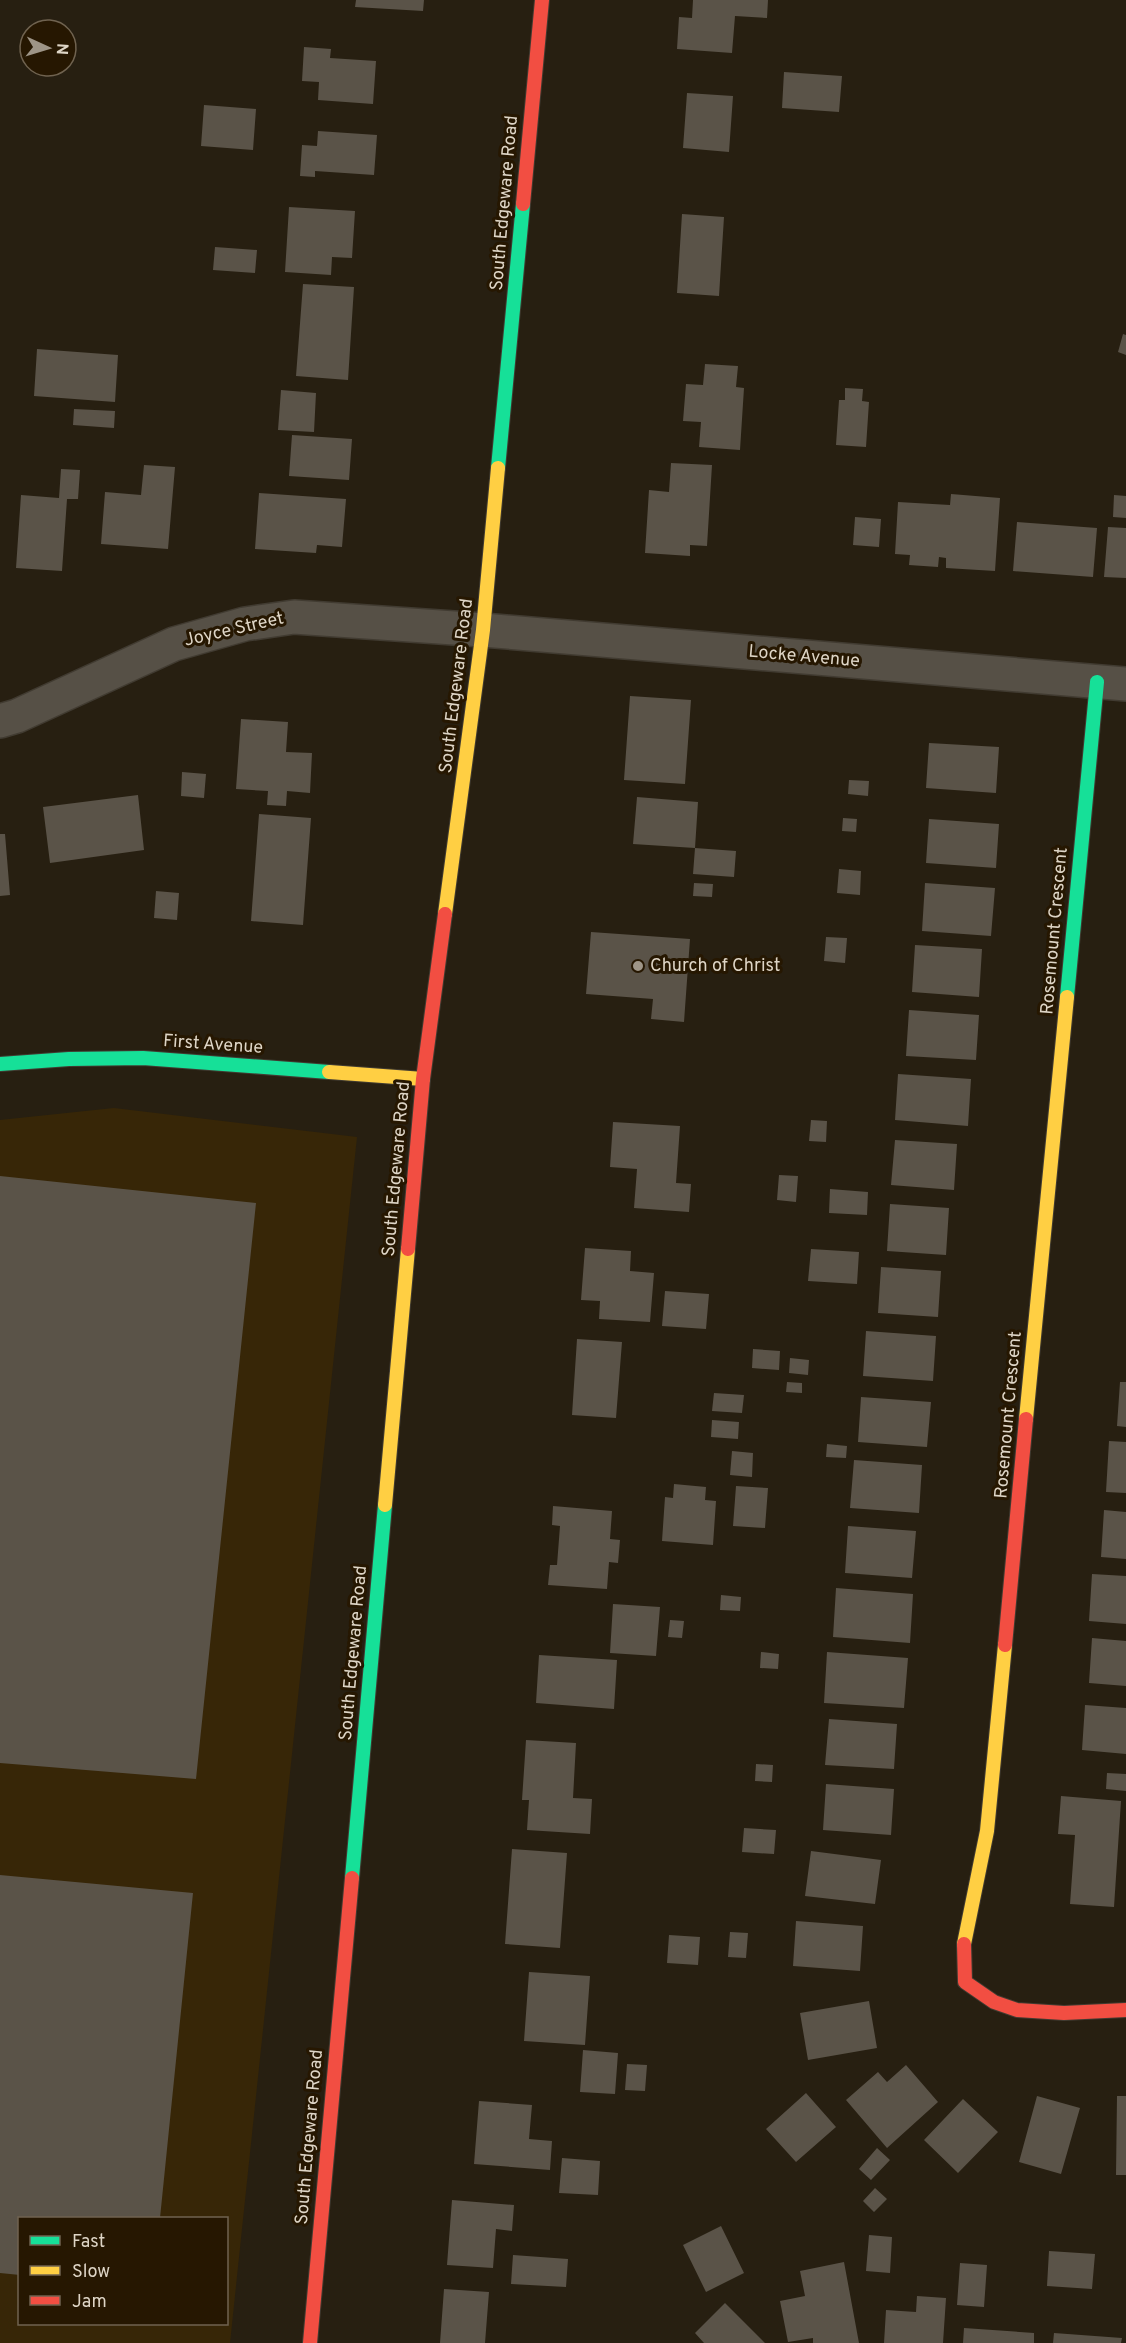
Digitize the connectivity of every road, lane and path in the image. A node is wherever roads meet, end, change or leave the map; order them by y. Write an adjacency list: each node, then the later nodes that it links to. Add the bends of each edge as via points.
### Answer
1 (542, 0): 2 (main road, South Edgeware Road)
2 (483, 630): 3 (street, Locke Avenue); 4 (street, Joyce Street, via 294,617 245,624 174,644); 6 (main road, South Edgeware Road)
3 (1111, 683): 7 (main road, Rosemount Crescent, via 987,1831 964,1945 965,1982 1005,2007 1029,2011)
4 (0, 721)
5 (0, 1064): 6 (main road, First Avenue, via 152,1059)
6 (423, 1079): 8 (main road, South Edgeware Road)
7 (1126, 2010)
8 (310, 2343)

